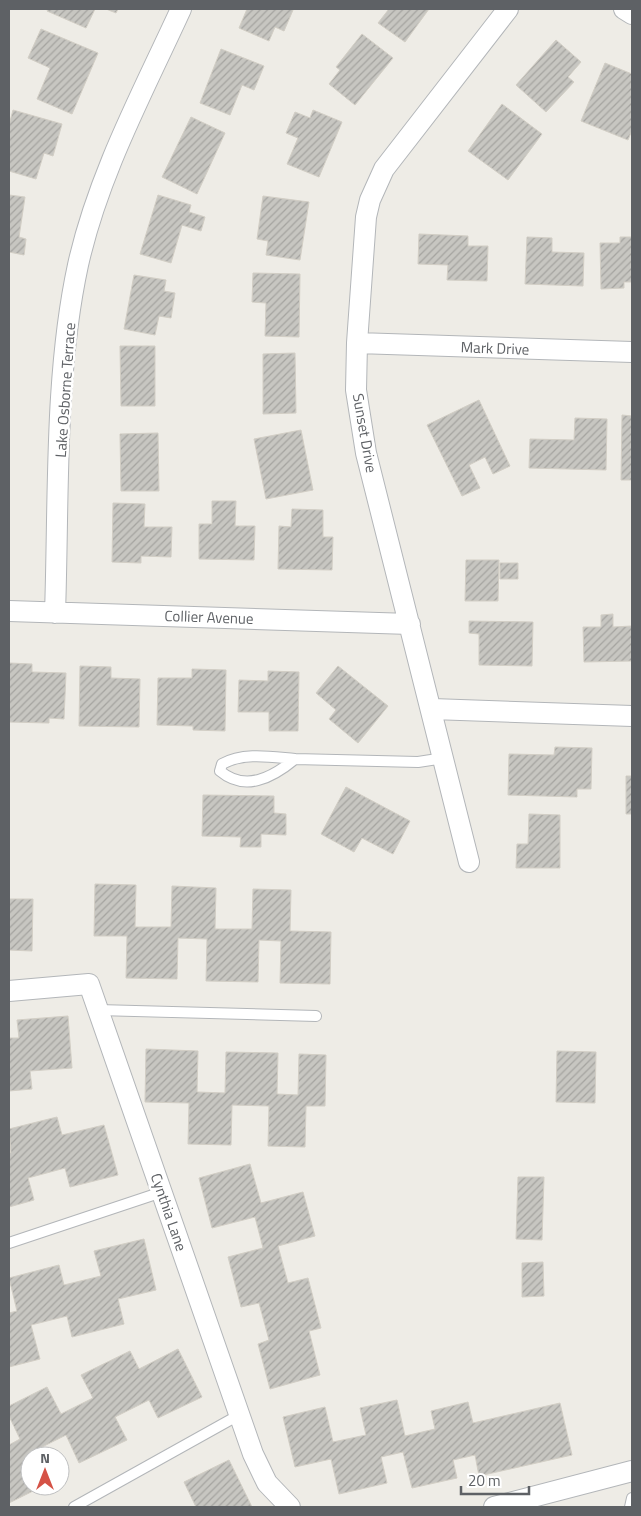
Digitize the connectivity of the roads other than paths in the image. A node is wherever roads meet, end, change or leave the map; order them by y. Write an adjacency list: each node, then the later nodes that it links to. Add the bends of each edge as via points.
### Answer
1 (181, 9): 8 (street, Lake Osborne Terrace, via 112,158 78,265 63,375)
2 (508, 9): 5 (street, Sunset Drive, via 407,136 376,184 366,217)
3 (624, 9): 4 (street)
4 (632, 14)
5 (357, 344): 6 (street, Mark Drive); 9 (street, Sunset Drive, via 356,390 360,422)
6 (632, 352)
7 (9, 611): 8 (street, Collier Avenue)
8 (55, 613): 9 (street, Collier Avenue)
9 (410, 624): 10 (street, Sunset Drive)
10 (432, 709): 11 (street); 12 (street, Sunset Drive)
11 (632, 716)
12 (444, 758): 13 (lane, via 418,762); 14 (street, Sunset Drive)
13 (295, 759): 13 (lane, via 282,770 245,783 229,779 220,771 222,764 233,758)
14 (469, 862)
15 (9, 991): 16 (street, Cynthia Lane, via 89,984)
16 (98, 1010): 17 (lane); 18 (street, Cynthia Lane)
17 (316, 1016)
18 (162, 1192): 19 (lane); 20 (street, Cynthia Lane)
19 (9, 1243)
20 (239, 1415): 23 (lane); 24 (street, Cynthia Lane, via 259,1469)
21 (632, 1471): 25 (street)
22 (632, 1498): 26 (lane)
23 (74, 1507)
24 (290, 1507)
25 (494, 1507)
26 (630, 1507)

